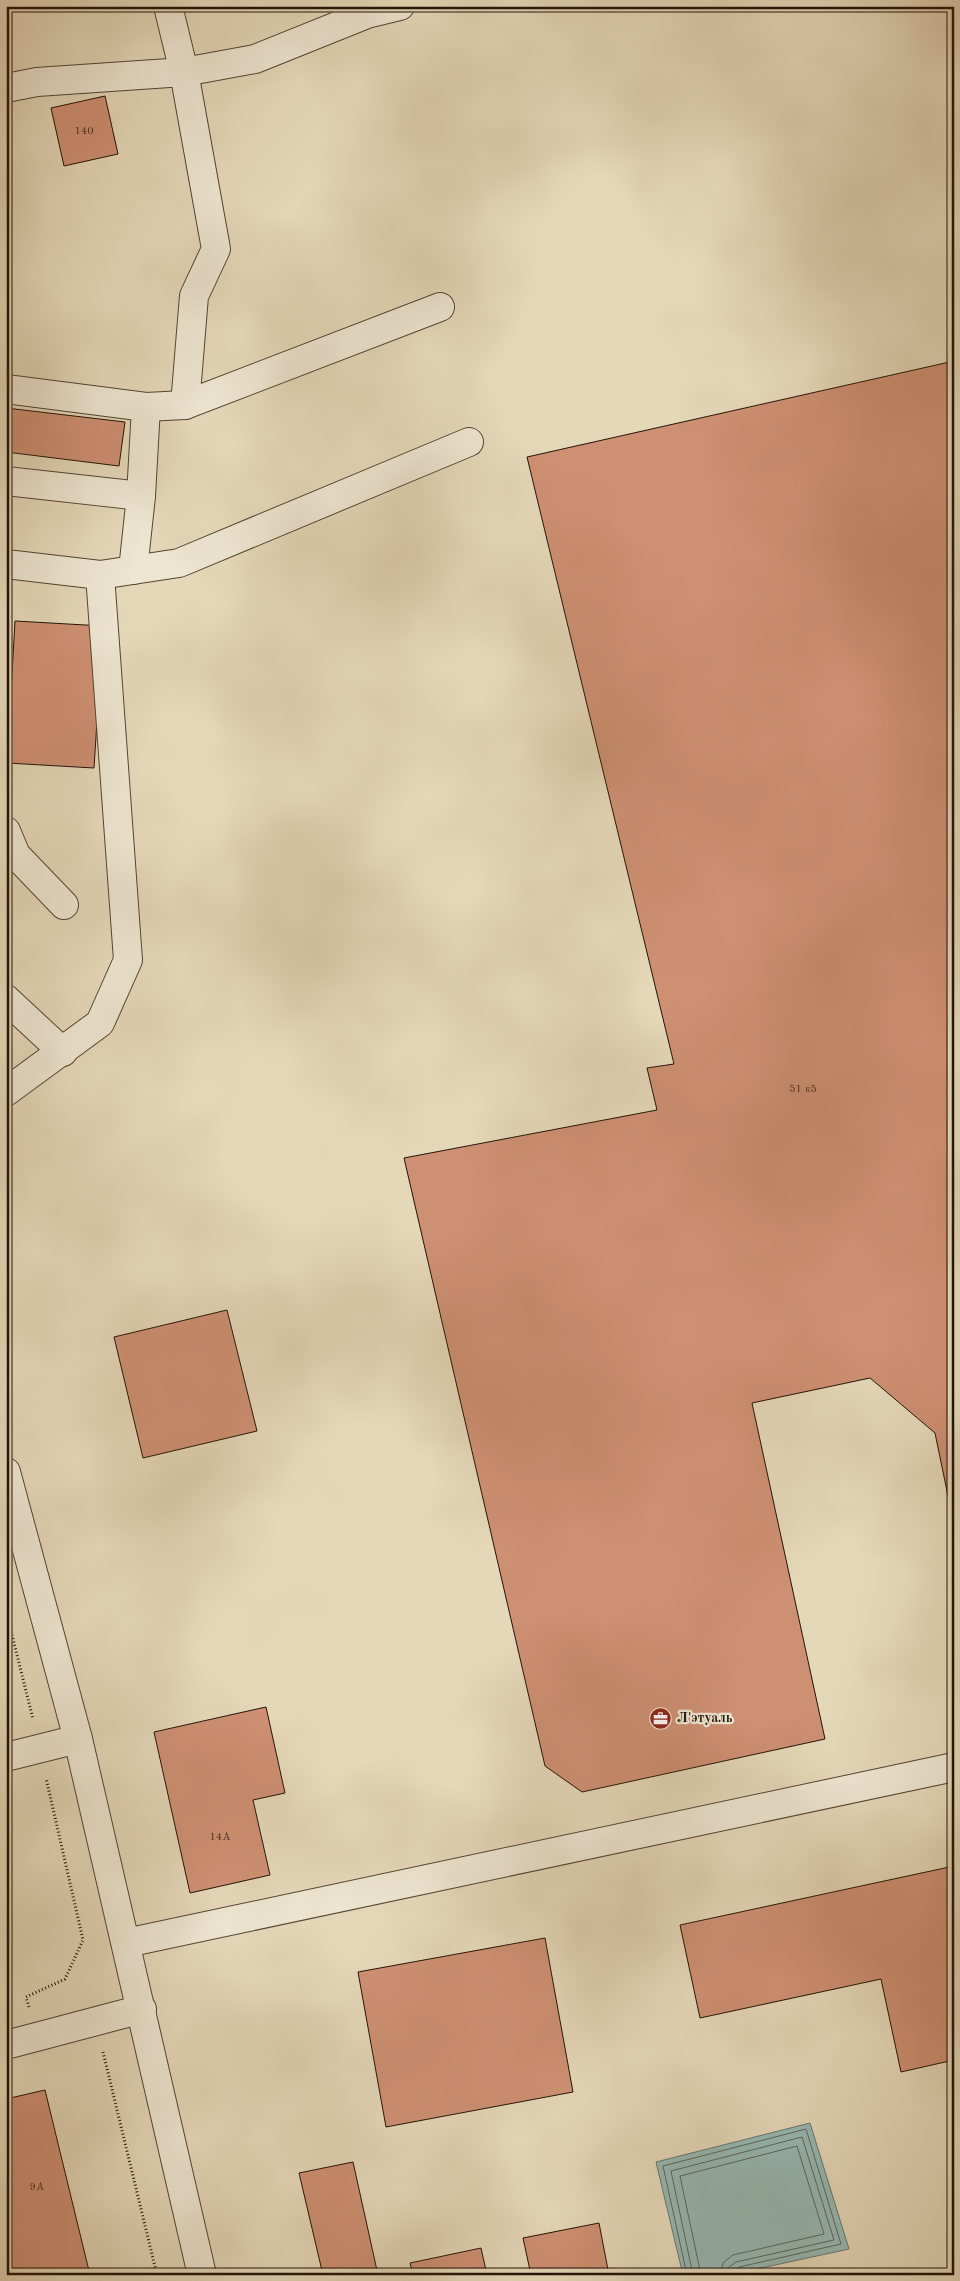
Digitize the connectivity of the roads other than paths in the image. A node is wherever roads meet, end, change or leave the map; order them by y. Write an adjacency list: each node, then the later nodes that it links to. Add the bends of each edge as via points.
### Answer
1 (168, 6): 3 (street)
2 (400, 6): 3 (street, via 367,14 254,59)
3 (184, 72): 4 (street, via 37,82); 7 (street, via 216,249 194,296)
4 (6, 88)
5 (440, 307): 7 (street)
6 (6, 389): 8 (street)
7 (185, 405): 8 (street)
8 (146, 407): 11 (street)
9 (469, 442): 13 (street, via 179,563)
10 (6, 481): 11 (street)
11 (141, 496): 13 (street)
12 (6, 564): 14 (street)
13 (134, 570): 14 (street)
14 (100, 575): 18 (street, via 128,960 100,1023)
15 (6, 831): 16 (street, via 16,855)
16 (64, 905)
17 (6, 999): 18 (street)
18 (63, 1052): 19 (street)
19 (6, 1092)
20 (6, 1472): 21 (street)
21 (78, 1739): 22 (street); 24 (street)
22 (6, 1757)
23 (954, 1767): 24 (street)
24 (126, 1943): 25 (street)
25 (142, 2009): 26 (street); 27 (street)
26 (6, 2045)
27 (202, 2275)

